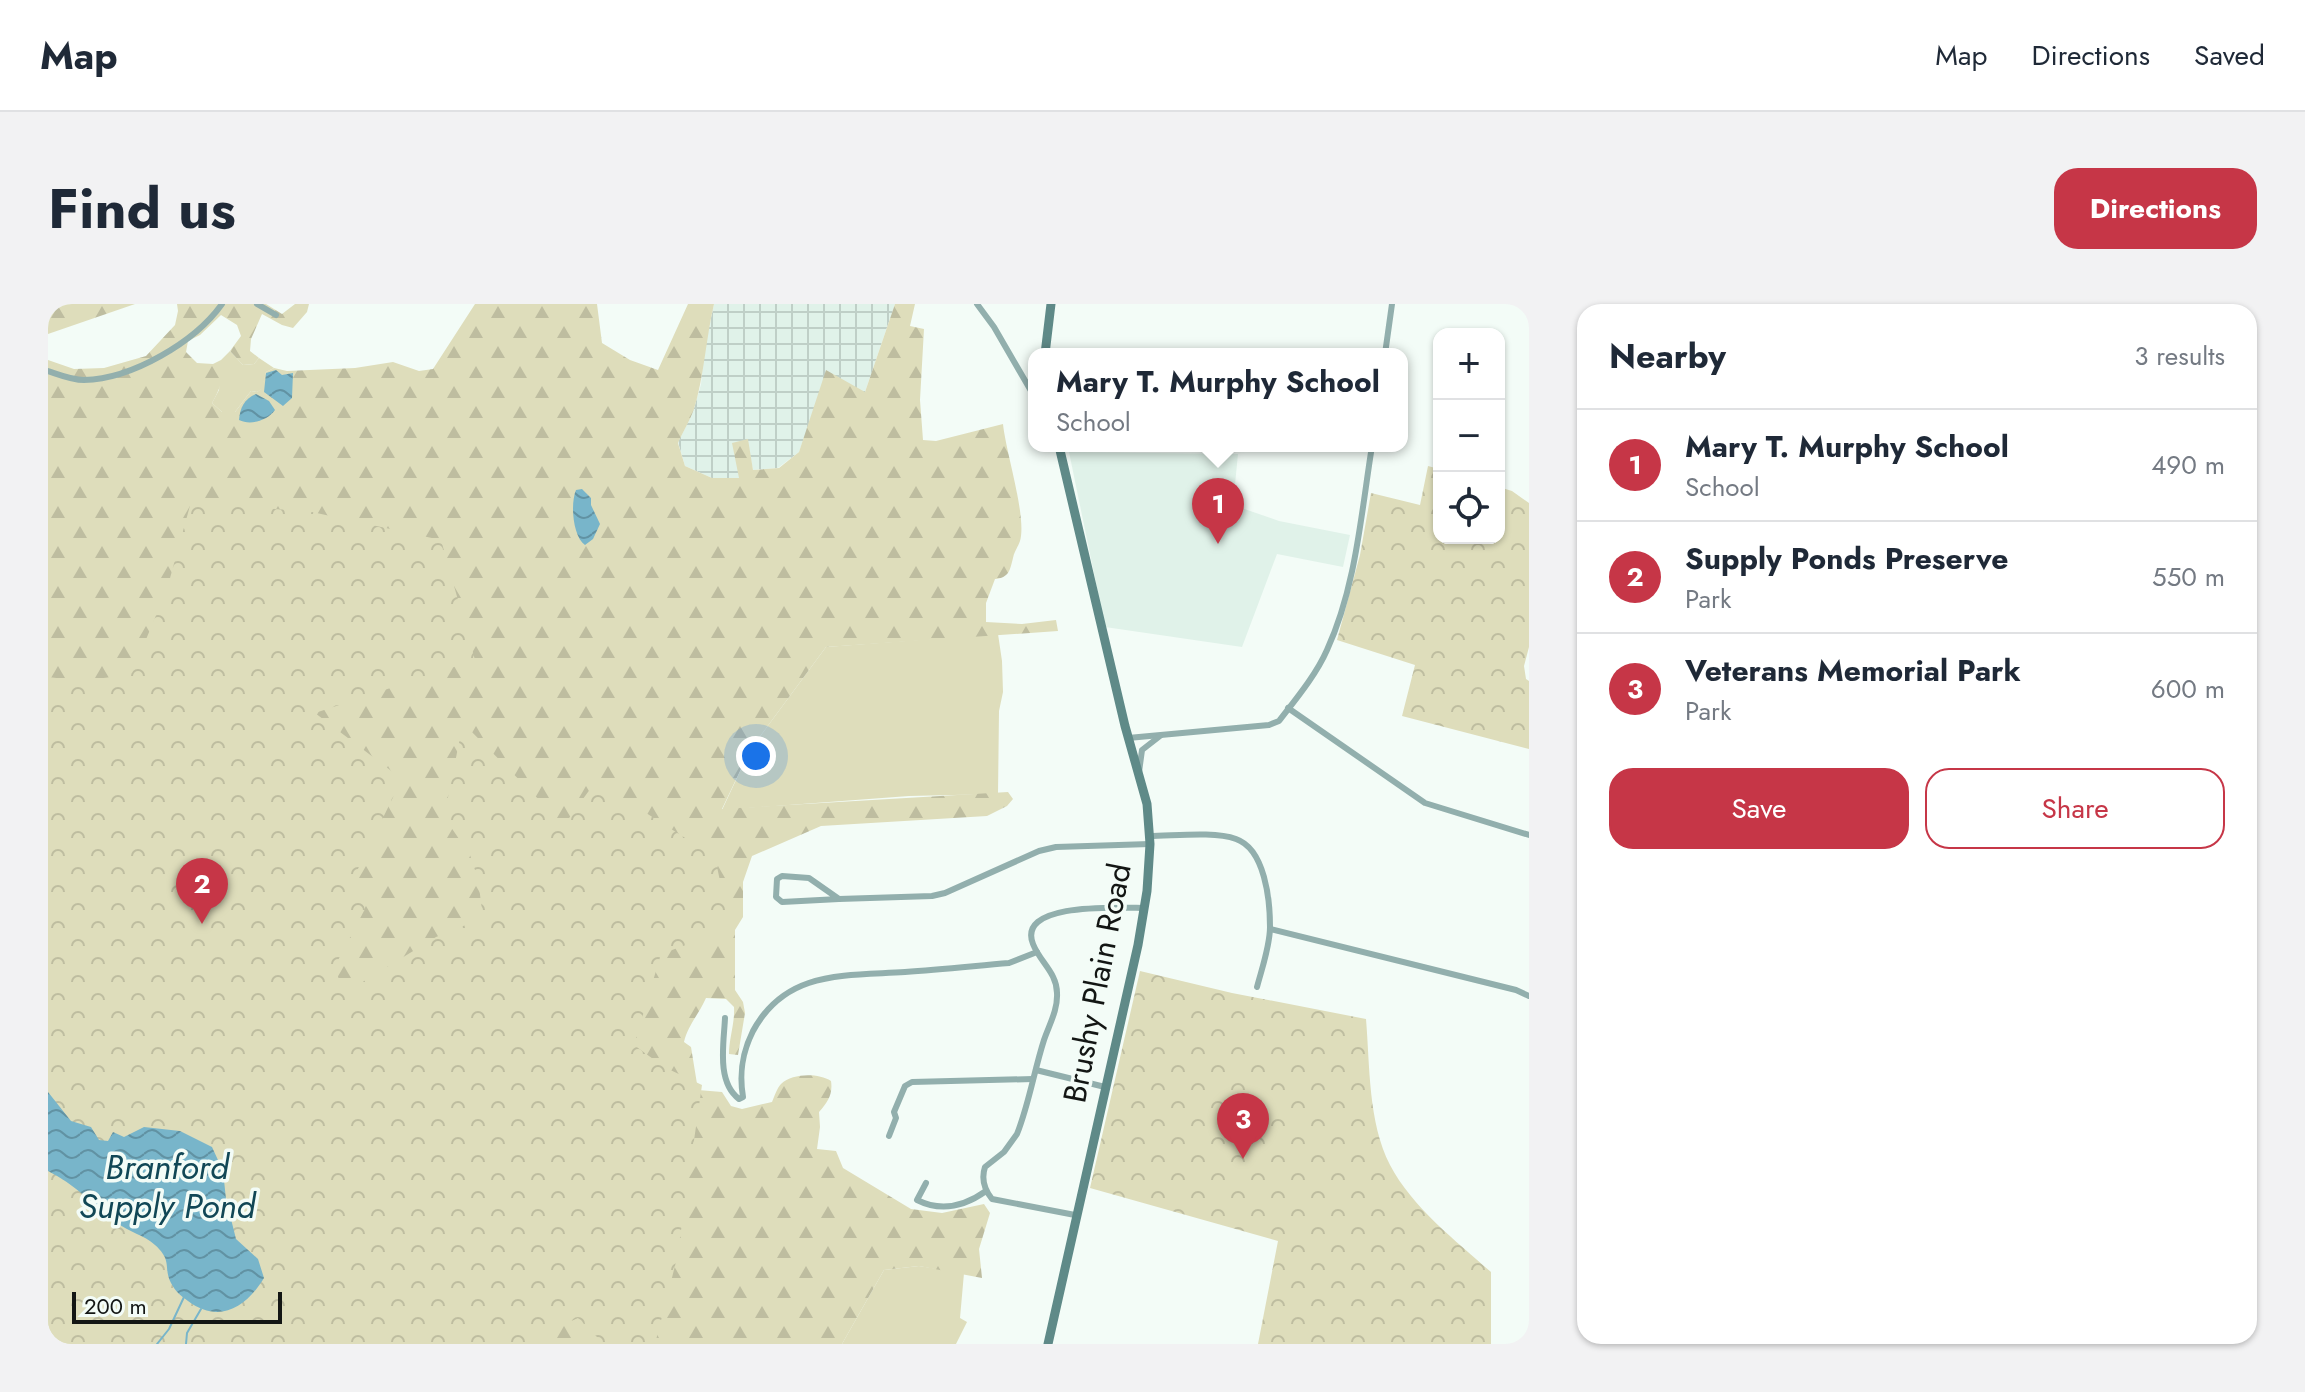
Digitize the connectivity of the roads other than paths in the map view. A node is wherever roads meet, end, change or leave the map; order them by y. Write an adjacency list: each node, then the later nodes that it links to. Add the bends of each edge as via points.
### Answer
1 (222, 304): 9 (street, via 196,332 133,369 82,380)
2 (257, 304): 6 (street)
3 (977, 304): 10 (street)
4 (1051, 304): 7 (main road)
5 (1392, 304): 8 (street)
6 (276, 315)
7 (1046, 348)
8 (1386, 348)
9 (48, 371)
10 (1028, 386)
11 (1060, 452): 15 (main road, Brushy Plain Road)
12 (1371, 452): 13 (street, via 1356,552 1335,630 1326,653)
13 (1288, 708): 14 (street, via 1269,725); 17 (street, via 1425,803)
14 (1164, 734): 15 (street); 16 (street, via 1142,750)
15 (1128, 738): 16 (main road, Brushy Plain Road)
16 (1139, 774): 18 (main road, Brushy Plain Road)
17 (1529, 835)
18 (1150, 840): 19 (street, via 1039,851 932,896); 20 (main road, Brushy Plain Road); 21 (street, via 1220,836 1250,847 1260,864)
19 (839, 899): 19 (street, via 782,902 776,897 777,879 809,878)
20 (1145, 908): 22 (street, via 1047,916 1031,933); 28 (main road, Brushy Plain Road)
21 (1270, 929): 23 (street); 24 (street)
22 (1037, 952): 25 (street, via 1009,963 827,978 795,989 773,1002 760,1018 741,1065 739,1099 725,1077); 26 (street, via 1052,973 1057,994)
23 (1257, 987)
24 (1529, 996)
25 (725, 1018)
26 (1036, 1070): 27 (street); 28 (street)
27 (1033, 1079): 29 (street, via 912,1082 905,1086); 31 (street, via 1017,1134 985,1167)
28 (1105, 1087): 32 (main road, Brushy Plain Road)
29 (889, 1136)
30 (926, 1183): 31 (street, via 917,1200 929,1206 964,1204)
31 (986, 1191): 32 (street, via 1005,1203)
32 (1075, 1215): 33 (main road, Brushy Plain Road)
33 (1048, 1344)

